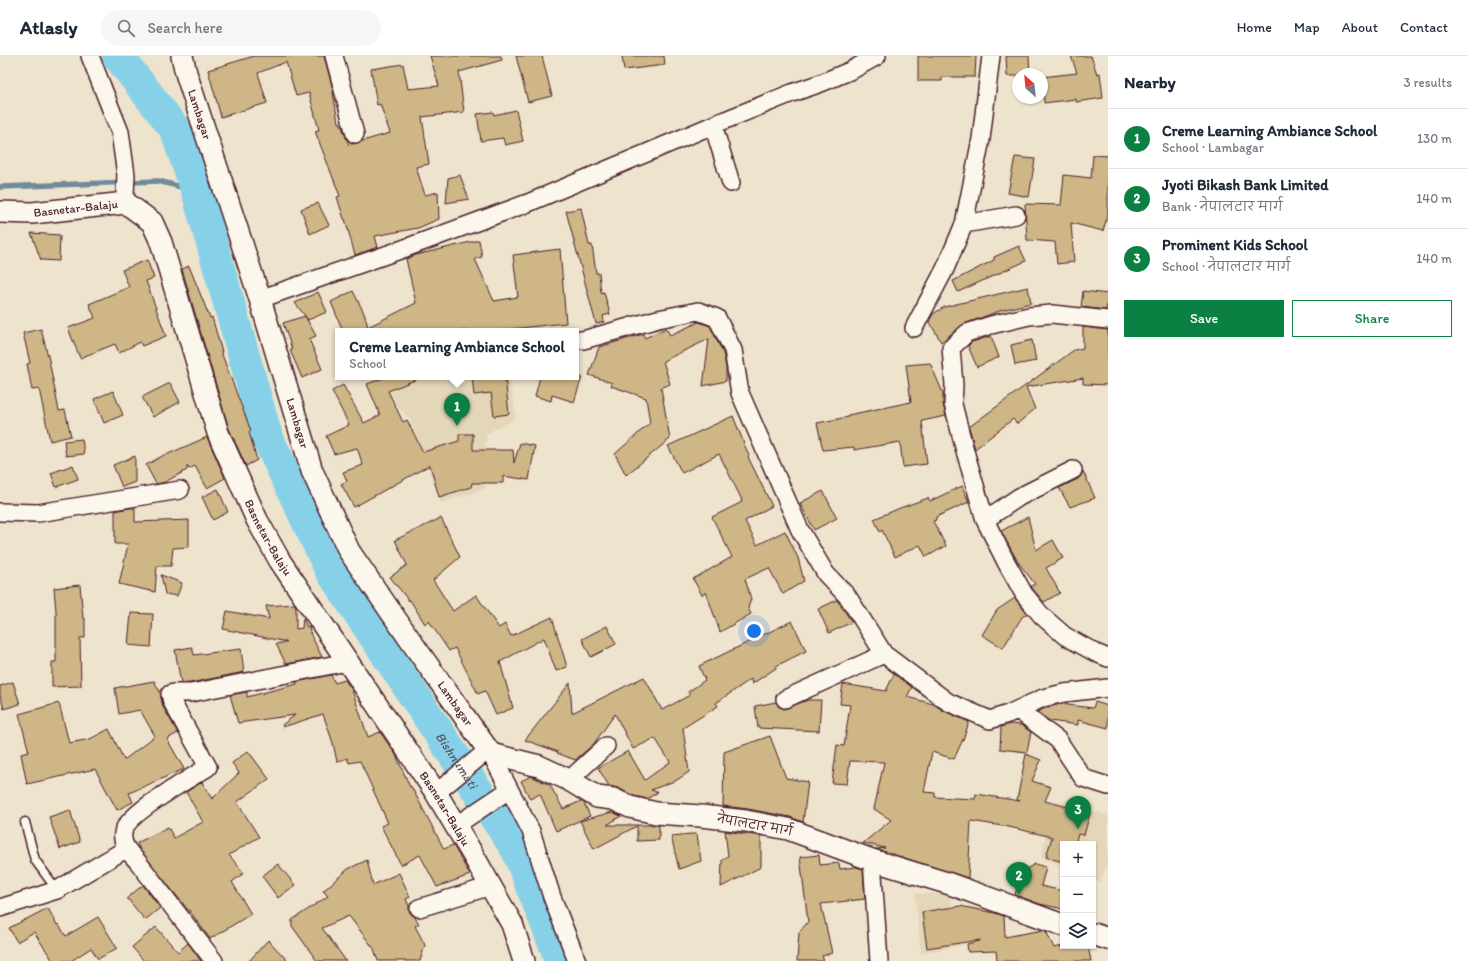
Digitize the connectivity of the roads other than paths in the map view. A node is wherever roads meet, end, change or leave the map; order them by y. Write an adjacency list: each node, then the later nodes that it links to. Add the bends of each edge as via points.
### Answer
1 (90, 56): 9 (street, via 120,132 126,175)
2 (182, 56): 13 (street, Lambagar)
3 (334, 56): 7 (street)
4 (877, 56): 6 (street, via 821,84 792,93)
5 (991, 56): 12 (street, via 981,139)
6 (712, 126): 8 (street); 13 (street, via 528,203)
7 (355, 134)
8 (731, 183)
9 (125, 199): 10 (street, Basnetar-Balaju, via 32,213); 23 (street, Basnetar-Balaju, via 152,222 161,242 218,433 257,520 280,561)
10 (0, 212)
11 (1016, 215): 12 (street)
12 (964, 224): 15 (street, via 945,269)
13 (260, 299): 28 (street, Lambagar, via 312,471 349,551)
14 (1108, 320): 20 (street, via 1052,314 1029,316 967,333 951,348 953,404)
15 (914, 328)
16 (579, 340): 22 (street, via 698,311 717,318 733,350 740,393 800,530 826,574 848,596)
17 (1073, 470): 20 (street, via 1019,498)
18 (180, 490): 19 (street, via 38,512)
19 (0, 512)
20 (985, 520): 21 (street, via 1024,594 1042,616 1065,636)
21 (1104, 652)
22 (884, 654): 25 (street); 26 (street, via 948,702 990,720)
23 (347, 662): 31 (street, Basnetar-Balaju); 35 (street, via 191,693 170,694 208,767 162,795 125,826 122,835)
24 (1108, 688): 26 (street, via 1042,698)
25 (785, 699)
26 (1018, 710): 30 (street, via 1058,740 1083,778)
27 (606, 746): 29 (street)
28 (485, 755): 29 (street, नेपालटार मार्ग, via 539,766); 31 (street); 32 (street)
29 (569, 780): 36 (street, नेपालटार मार्ग, via 597,797 613,799 630,807 656,813 738,820 788,829)
30 (1108, 786)
31 (441, 789): 34 (street, Basnetar-Balaju)
32 (503, 794): 34 (street); 46 (street, via 531,831 552,897)
33 (24, 822): 38 (lane, via 35,860)
34 (461, 822): 37 (street, Basnetar-Balaju)
35 (126, 849): 38 (street); 44 (street)
36 (872, 860): 41 (street, नेपालटार मार्ग, via 950,884); 47 (street)
37 (491, 886): 40 (street); 45 (street, Basnetar-Balaju, via 512,924)
38 (57, 890): 39 (street)
39 (0, 908)
40 (419, 908)
41 (1060, 924)
42 (1096, 935): 43 (street)
43 (1108, 939)
44 (214, 961)
45 (524, 961)
46 (577, 961)
47 (879, 961)

